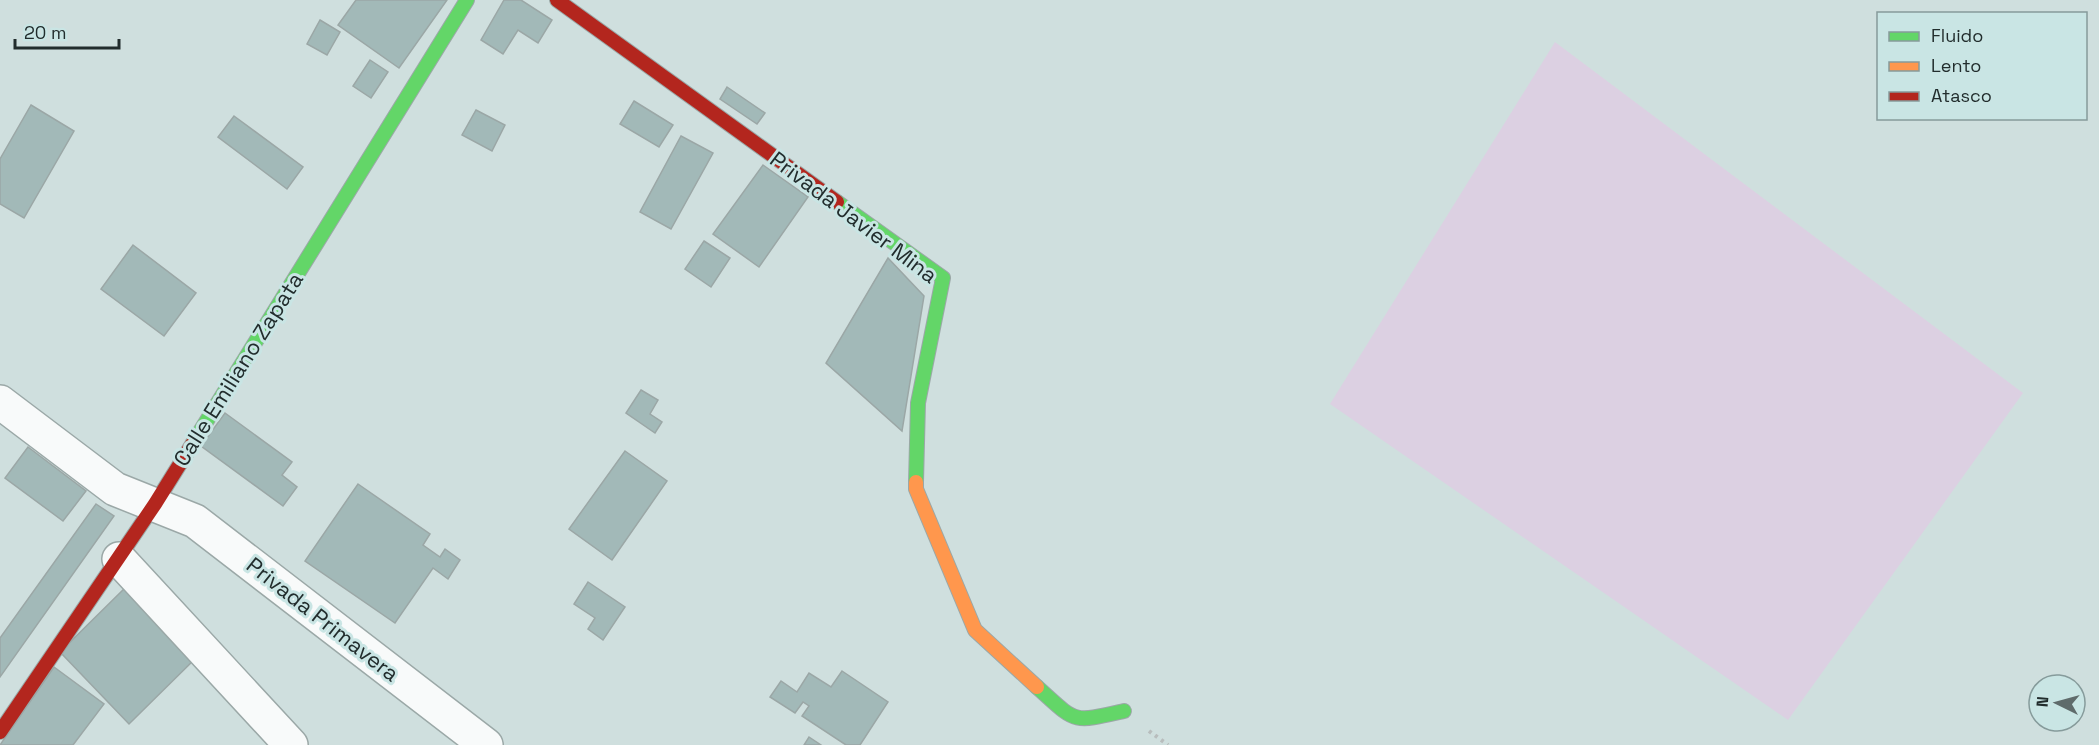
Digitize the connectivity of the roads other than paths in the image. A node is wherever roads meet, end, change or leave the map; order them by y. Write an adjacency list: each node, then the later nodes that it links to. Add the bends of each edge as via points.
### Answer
1 (467, 0): 4 (street, Calle Emiliano Zapata)
2 (557, 0): 6 (street, Privada Javier Mina, via 943,278 918,404 916,489 975,630 1069,716 1083,720)
3 (0, 402): 4 (street, Privada Primavera, via 115,489)
4 (155, 504): 5 (street, Calle Emiliano Zapata); 9 (street, Privada Primavera, via 195,520)
5 (119, 559): 7 (street, Calle Emiliano Zapata); 8 (street)
6 (1124, 711)
7 (0, 732)
8 (291, 745)
9 (486, 745)

